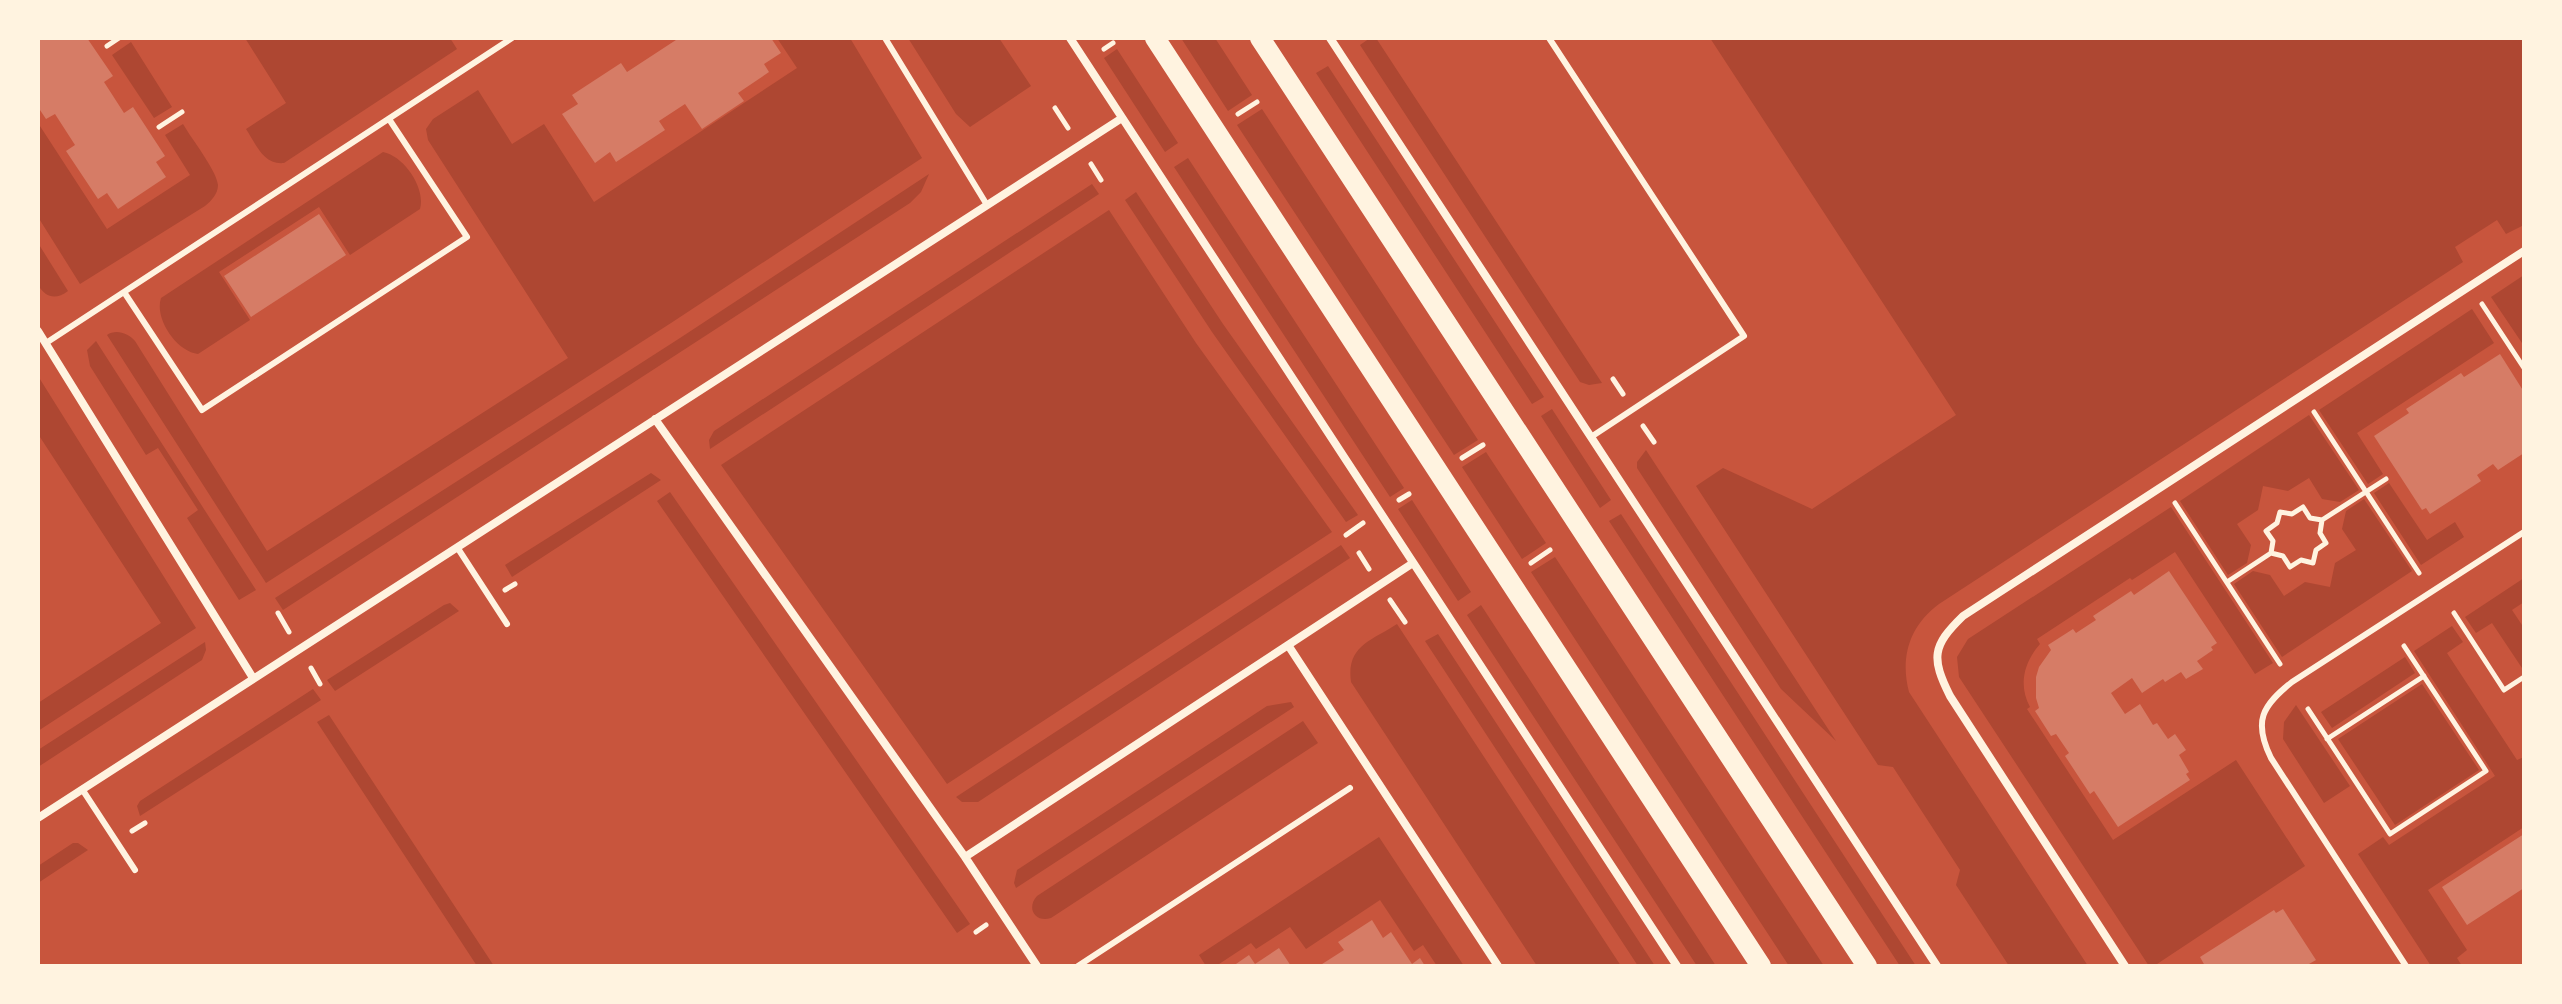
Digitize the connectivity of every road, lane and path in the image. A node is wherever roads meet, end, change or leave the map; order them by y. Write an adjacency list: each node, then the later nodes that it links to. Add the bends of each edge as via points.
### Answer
1 (119, 38): 10 (path)
2 (512, 38): 16 (lane)
3 (885, 38): 18 (lane)
4 (1070, 38): 14 (street)
5 (1155, 38): 65 (main road)
6 (1260, 38): 66 (main road)
7 (1330, 38): 27 (street)
8 (1549, 38): 27 (lane, via 1744,336)
9 (1113, 43): 11 (path)
10 (107, 46)
11 (1099, 52)
12 (1257, 102): 15 (path)
13 (182, 112): 17 (path)
14 (1122, 118): 18 (street); 42 (street)
15 (1233, 118)
16 (389, 119): 20 (lane); 20 (lane, via 467,237 202,410)
17 (159, 127)
18 (987, 205): 26 (street)
19 (2524, 251): 68 (street, via 1963,616 1936,650 1938,673 1950,696)
20 (124, 292): 23 (lane)
21 (2481, 303): 24 (path)
22 (38, 331): 23 (street)
23 (46, 343): 53 (street)
24 (2524, 368)
25 (2315, 413): 31 (path)
26 (655, 419): 39 (street); 59 (street)
27 (1591, 437): 67 (street)
28 (1483, 445): 29 (path)
29 (1458, 461)
30 (2386, 479): 31 (path)
31 (2366, 491): 35 (path); 44 (path)
32 (1409, 494): 33 (path)
33 (1394, 503)
34 (2175, 504): 45 (path)
35 (2322, 520): 41 (path, via 2310,518 2303,507 2292,514 2280,512 2277,523 2266,531 2273,541); 41 (path, via 2320,533 2326,543 2316,550 2313,563 2301,560 2290,567 2283,556)
36 (1363, 523): 38 (path)
37 (2524, 532): 69 (lane, via 2292,682 2264,713 2261,737 2271,758)
38 (1346, 535)
39 (457, 547): 47 (lane); 53 (street)
40 (1550, 550): 43 (path)
41 (2271, 553): 45 (path)
42 (1413, 563): 48 (street); 64 (street)
43 (1527, 566)
44 (2419, 573)
45 (2227, 582): 50 (path)
46 (2454, 613): 52 (path, via 2504,690)
47 (507, 624)
48 (1288, 645): 59 (street); 63 (street)
49 (2404, 646): 51 (path)
50 (2280, 664)
51 (2424, 676): 55 (path); 55 (path, via 2486,771 2390,834)
52 (2524, 677)
53 (253, 678): 57 (street)
54 (2308, 709): 55 (path)
55 (2327, 739)
56 (1350, 788): 62 (lane)
57 (82, 789): 58 (street); 60 (lane)
58 (38, 818)
59 (965, 857): 61 (street)
60 (135, 870)
61 (1037, 966)
62 (1078, 966)
63 (1498, 966)
64 (1677, 966)
65 (1761, 966)
66 (1867, 966)
67 (1937, 966)
68 (2125, 966)
69 (2406, 966)

